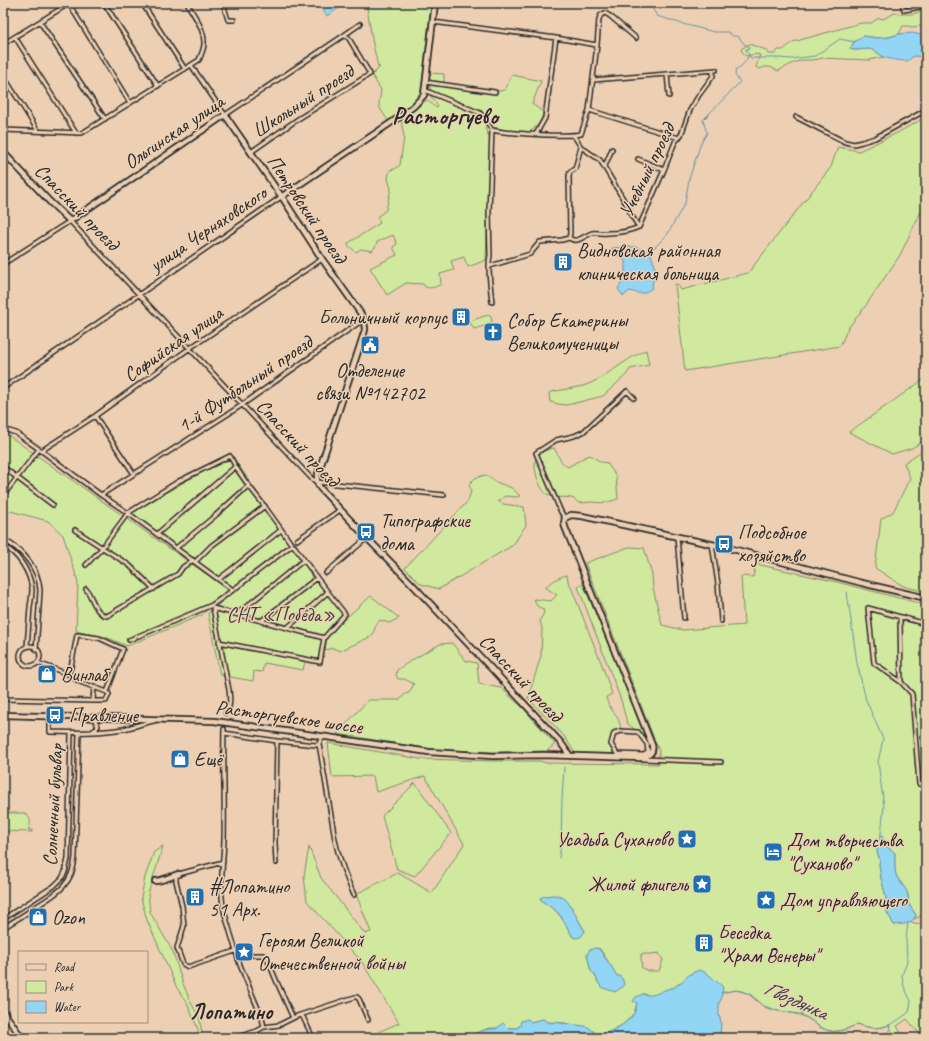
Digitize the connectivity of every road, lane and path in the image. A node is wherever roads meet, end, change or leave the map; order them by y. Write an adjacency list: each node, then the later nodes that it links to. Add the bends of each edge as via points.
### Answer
1 (69, 3): 12 (street); 31 (street)
2 (104, 3): 27 (street)
3 (142, 3): 22 (street)
4 (187, 3): 21 (street, via 199,23 204,45 199,60)
5 (223, 3): 11 (street, via 228,20)
6 (435, 3): 13 (street)
7 (762, 3): 8 (street)
8 (773, 3)
9 (902, 3): 10 (street, via 904,10)
10 (926, 6)
11 (234, 20)
12 (40, 22): 16 (street); 36 (street)
13 (433, 22): 17 (street); 26 (street)
14 (360, 24): 15 (street, Ольгинская улица)
15 (343, 36): 34 (street, Ольгинская улица); 47 (street, Школьный проезд, via 348,37 370,74)
16 (15, 37): 19 (street); 40 (street)
17 (556, 38): 20 (street); 41 (street, via 545,118)
18 (636, 38): 20 (street, via 605,13 599,19)
19 (3, 44)
20 (597, 45): 25 (street)
21 (191, 65): 22 (street); 34 (street)
22 (185, 69): 27 (street)
23 (3, 74): 39 (street)
24 (667, 74): 25 (street); 30 (street); 43 (street, Учебный проезд, via 714,71 690,110)
25 (593, 80): 32 (street)
26 (425, 82): 28 (street); 29 (street)
27 (158, 86): 31 (street)
28 (424, 90): 38 (street, via 480,114); 51 (street, улица Черняховского, via 424,96 414,106)
29 (495, 92)
30 (669, 96)
31 (130, 103): 36 (street)
32 (589, 110): 42 (street, via 581,134); 43 (street)
33 (926, 110): 35 (street, via 875,138 854,144)
34 (225, 115): 47 (street, Петровский проезд); 52 (street, Ольгинская улица)
35 (796, 117)
36 (104, 119): 40 (street, via 82,133)
37 (3, 130): 39 (street)
38 (492, 130): 41 (street); 57 (street)
39 (38, 131): 40 (street)
40 (76, 133)
41 (536, 134): 42 (street)
42 (574, 136): 44 (street)
43 (679, 138): 50 (street, Учебный проезд)
44 (580, 147): 49 (street); 54 (street, via 575,169 569,176)
45 (612, 149): 49 (street)
46 (3, 152): 52 (street, Спасский проезд)
47 (251, 152): 51 (street, Петровский проезд)
48 (638, 160): 50 (street)
49 (605, 166): 53 (street)
50 (664, 170): 53 (street, Учебный проезд)
51 (281, 197): 55 (street, Петровский проезд); 58 (street, улица Черняховского)
52 (70, 221): 56 (street, Ольгинская улица); 58 (street, Спасский проезд)
53 (639, 227): 54 (street, Учебный проезд, via 591,233 577,241)
54 (569, 238): 57 (street, Учебный проезд, via 540,242 530,254)
55 (322, 260): 60 (street, Петровский проезд); 61 (street, Софийская улица)
56 (3, 264)
57 (490, 266): 59 (street)
58 (139, 294): 61 (street, Спасский проезд); 62 (street, улица Черняховского)
59 (492, 302)
60 (364, 319): 64 (street, 1-й Футбольный проезд); 72 (street, via 365,330)
61 (190, 348): 64 (street, Спасский проезд); 65 (street, Софийская улица)
62 (3, 388)
63 (634, 398): 81 (street, via 627,391 584,432 556,440 536,452)
64 (243, 405): 70 (street, 1-й Футбольный проезд); 72 (street, Спасский проезд)
65 (94, 416): 67 (street, Софийская улица); 70 (street)
66 (3, 429): 67 (street, via 16,434)
67 (40, 450): 71 (street, Софийская улица); 74 (street)
68 (3, 467): 71 (street)
69 (235, 467): 73 (street); 80 (street, via 230,456 179,481); 84 (street)
70 (134, 474): 74 (street, 1-й Футбольный проезд)
71 (18, 477): 76 (street, Софийская улица); 77 (street)
72 (317, 482): 75 (street); 79 (street, Спасский проезд)
73 (248, 486): 78 (street); 93 (street)
74 (101, 495): 80 (street)
75 (444, 495)
76 (3, 496)
77 (53, 505)
78 (264, 506): 83 (street); 95 (street)
79 (340, 510): 86 (street, Спасский проезд); 88 (street)
80 (128, 513): 84 (street); 92 (street)
81 (565, 518): 85 (street, via 576,514); 140 (street, via 568,535 652,745 650,755)
82 (74, 530): 92 (street)
83 (281, 530): 90 (street); 99 (street)
84 (157, 534): 93 (street)
85 (677, 537): 89 (street); 107 (street)
86 (367, 538): 97 (street); 139 (street, Спасский проезд, via 561,743)
87 (3, 540): 117 (street, via 21,551 37,576 40,591)
88 (298, 540)
89 (712, 544): 104 (street); 110 (street)
90 (293, 545): 94 (street); 102 (street)
91 (3, 546): 116 (street, via 18,558 30,579 32,590)
92 (102, 548): 96 (street); 101 (street, via 129,565)
93 (176, 548): 95 (street)
94 (304, 560): 98 (street); 106 (street)
95 (194, 561): 99 (street); 101 (street)
96 (86, 565)
97 (326, 573)
98 (316, 578): 103 (street); 109 (street)
99 (219, 579): 102 (street)
100 (86, 589): 101 (street, via 101,614 107,616)
101 (154, 589)
102 (233, 590): 105 (street)
103 (328, 592): 112 (street); 113 (street, via 345,614)
104 (926, 598)
105 (212, 606): 106 (street); 114 (street); 115 (street)
106 (237, 614): 109 (street)
107 (684, 618)
108 (900, 618): 111 (street); 120 (street); 120 (street, via 868,608 874,663)
109 (262, 621): 112 (street)
110 (721, 621)
111 (926, 624)
112 (287, 628): 113 (street)
113 (324, 638): 115 (street, via 320,662)
114 (129, 640)
115 (219, 642): 125 (street, via 230,690 230,704)
116 (27, 647): 117 (street); 118 (street, via 21,654 22,661 29,666)
117 (36, 649): 118 (street, via 40,654)
118 (38, 663): 119 (street)
119 (68, 674): 121 (street, via 80,682); 122 (street, via 77,635 100,638 112,643 123,649)
120 (902, 682): 142 (street, via 912,694 919,784)
121 (94, 686): 122 (street); 124 (street)
122 (107, 692): 124 (street, via 109,694 106,701)
123 (3, 699): 124 (street)
124 (93, 701)
125 (226, 712)
126 (3, 715): 127 (street, Расторгуевское шоссе)
127 (50, 716): 128 (street, Расторгуевское шоссе); 131 (street, via 50,732)
128 (91, 718): 129 (street, Расторгуевское шоссе); 130 (street, via 98,726)
129 (160, 719): 130 (street, via 124,728); 133 (street, Расторгуевское шоссе, via 214,721)
130 (91, 732): 132 (street)
131 (71, 733): 132 (street); 137 (street, Солнечный бульвар)
132 (79, 733): 138 (street, Солнечный бульвар)
133 (322, 736): 135 (street); 139 (street, Расторгуевское шоссе, via 429,752 493,756)
134 (277, 741): 135 (street); 145 (street, via 224,731); 146 (street)
135 (320, 744): 149 (street, via 334,839 340,863)
136 (648, 752): 136 (street, via 644,755 617,754 611,744 614,733 638,732 647,744)
137 (70, 756): 138 (street); 143 (street, Солнечный бульвар)
138 (78, 756): 144 (street, Солнечный бульвар)
139 (570, 756): 140 (street, Расторгуевское шоссе)
140 (642, 758): 141 (street)
141 (722, 762)
142 (926, 785)
143 (68, 839): 144 (street); 150 (street, Солнечный бульвар, via 67,865 62,878)
144 (76, 839): 151 (street, Солнечный бульвар, via 75,865 68,882 58,894)
145 (223, 862): 147 (street); 154 (street, via 222,903)
146 (276, 863)
147 (179, 874): 148 (street); 154 (street, via 176,881 184,926 177,948 183,964 188,967)
148 (155, 881)
149 (354, 895)
150 (23, 907): 151 (street); 152 (street, Солнечный бульвар)
151 (27, 913): 153 (street, Солнечный бульвар)
152 (3, 919)
153 (3, 928)
154 (235, 950): 157 (street, via 244,948 252,955 263,955 267,958); 159 (street)
155 (3, 1011): 160 (street)
156 (302, 1015): 157 (street); 158 (street, via 357,997); 162 (street)
157 (293, 1018): 159 (street, via 279,1025)
158 (368, 1020)
159 (264, 1027): 161 (street)
160 (22, 1038)
161 (234, 1038)
162 (313, 1038)

